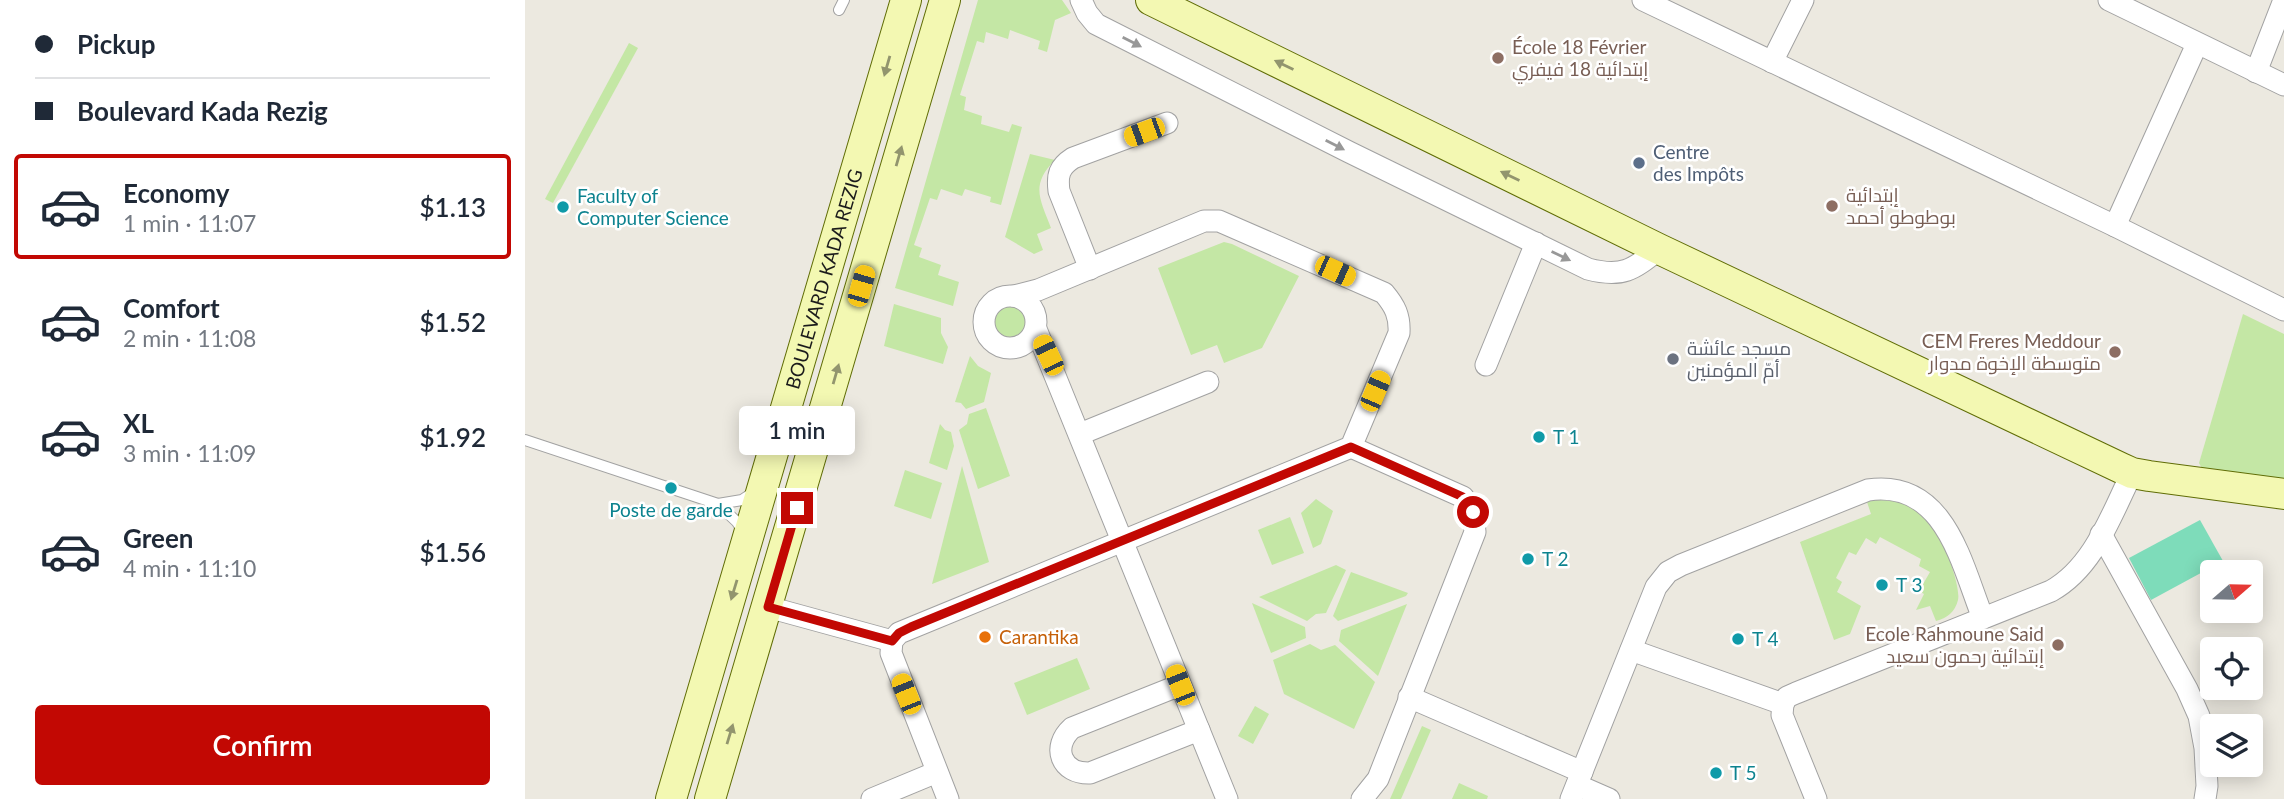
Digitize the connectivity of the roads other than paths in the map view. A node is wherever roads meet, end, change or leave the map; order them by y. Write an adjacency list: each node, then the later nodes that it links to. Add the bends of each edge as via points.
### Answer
1 (907, 0): 28 (main road, BOULEVARD KADA REZIG, one-way to 28)
2 (945, 0): 34 (main road, BOULEVARD KADA REZIG, one-way to 2)
3 (1081, 0): 15 (street, one-way to 15, via 1096,24)
4 (1151, 0): 16 (main road, one-way to 4)
5 (1643, 0): 10 (street)
6 (1803, 0): 10 (street)
7 (2109, 0): 9 (street)
8 (2284, 0): 11 (street)
9 (2197, 44): 11 (street); 14 (street)
10 (1772, 62): 14 (street)
11 (2256, 72): 12 (street)
12 (2284, 85)
13 (1167, 123): 17 (street, via 1073,159 1060,170 1059,191)
14 (2115, 226): 20 (street)
15 (1536, 243): 16 (street, one-way to 16, via 1588,269 1609,274 1627,270); 22 (street)
16 (1659, 249): 27 (main road)
17 (1090, 269): 18 (street); 26 (street, via 1204,221 1219,220 1384,293 1400,319 1399,333)
18 (1046, 286): 19 (street); 21 (street, via 1036,299)
19 (1014, 296): 21 (street, via 1025,301); 21 (street, via 1001,298 985,316 991,340 1013,348)
20 (2284, 310)
21 (1031, 328): 24 (street, via 1048,355)
22 (1486, 365)
23 (1208, 382): 24 (street)
24 (1080, 434): 32 (street)
25 (525, 440): 30 (lane)
26 (1351, 447): 32 (street); 39 (street, via 1463,497 1473,512 1475,532)
27 (2132, 473): 29 (main road); 31 (street)
28 (766, 482): 30 (lane, via 743,500); 33 (main road, BOULEVARD KADA REZIG)
29 (2284, 494)
30 (718, 504): 33 (lane, via 737,522)
31 (2101, 534): 35 (street, via 2089,557 2063,584); 52 (street, via 2199,716)
32 (1122, 540): 36 (street, via 911,627); 38 (street)
33 (747, 544): 44 (main road, BOULEVARD KADA REZIG, one-way to 44)
34 (768, 607): 36 (street); 45 (main road, BOULEVARD KADA REZIG, one-way to 34)
35 (1983, 618): 37 (street, via 1942,520 1911,495 1877,489 1668,572 1659,581); 40 (street, via 1796,693)
36 (892, 641): 42 (street, via 895,666)
37 (1630, 650): 40 (street); 43 (street)
38 (1180, 685): 41 (street); 41 (street, via 1072,728 1062,741 1062,758 1073,771 1090,773)
39 (1409, 697): 43 (street); 49 (street, via 1378,779)
40 (1783, 704): 51 (street, via 1782,715)
41 (1199, 730): 48 (street)
42 (937, 772): 46 (street); 47 (street)
43 (1577, 785): 50 (street)
44 (671, 799)
45 (710, 799)
46 (872, 799)
47 (948, 799)
48 (1227, 799)
49 (1363, 799)
50 (1609, 799)
51 (1815, 799)
52 (2206, 799)

